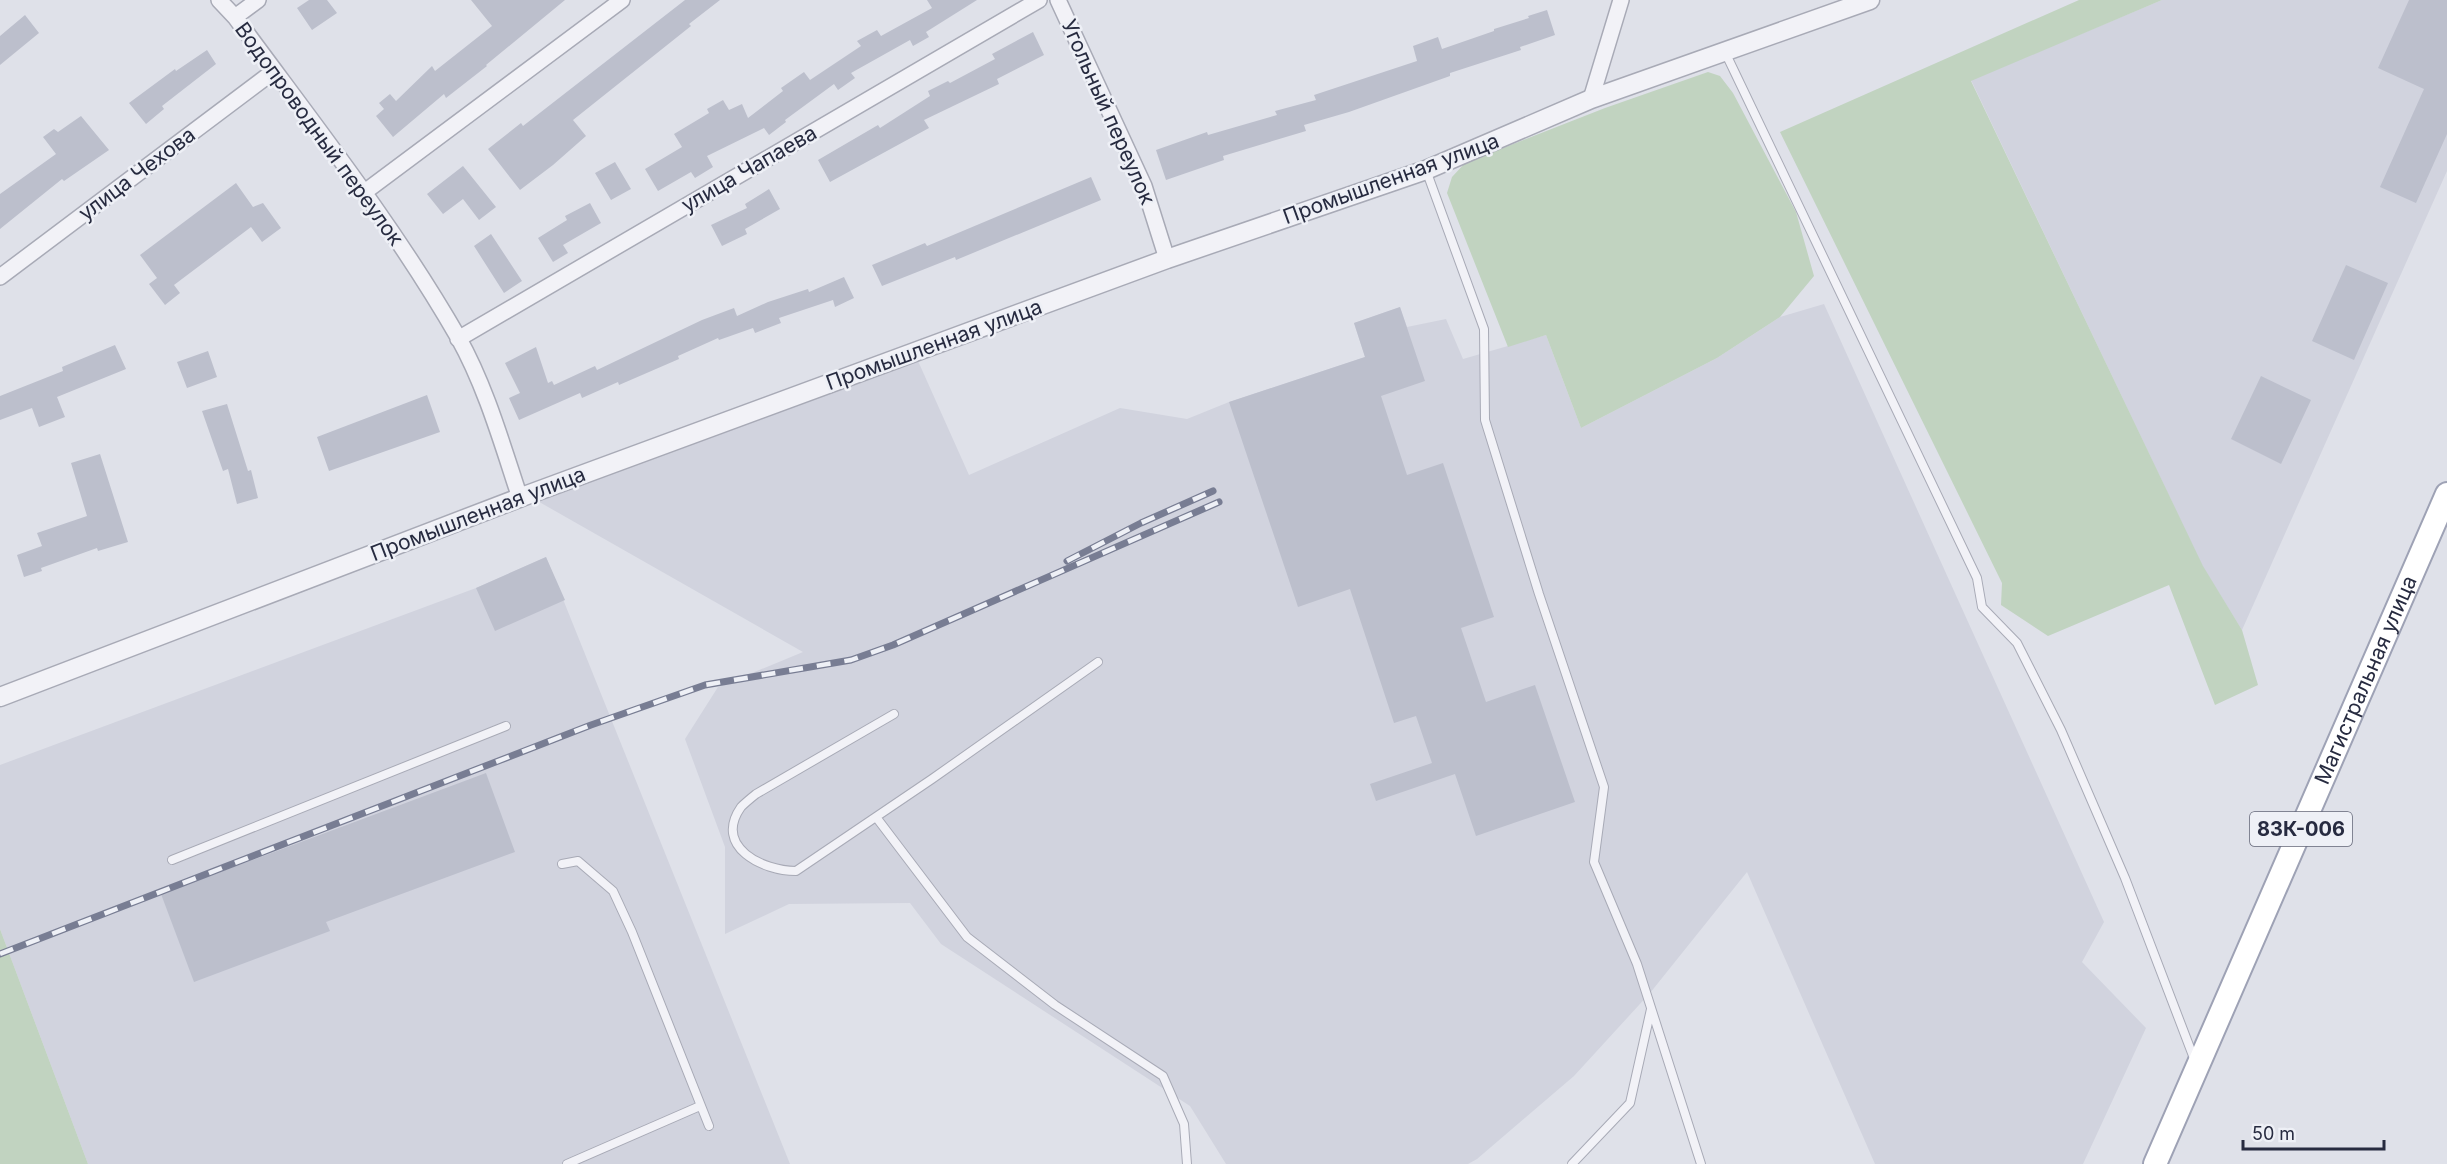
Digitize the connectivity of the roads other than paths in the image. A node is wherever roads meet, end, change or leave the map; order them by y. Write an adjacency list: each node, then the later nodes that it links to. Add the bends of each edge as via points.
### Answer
1 (219, 0): 8 (street, Водопроводный переулок)
2 (258, 0): 8 (street)
3 (622, 0): 13 (street)
4 (1039, 0): 16 (street, улица Чапаева)
5 (1058, 0): 14 (street, Угольный переулок, via 1144,186)
6 (1621, 0): 11 (street)
7 (1870, 0): 9 (street, Промышленная улица)
8 (235, 17): 10 (street, Водопроводный переулок)
9 (1725, 52): 11 (street, Промышленная улица); 27 (lane, via 1977,578 1982,607 2017,643 2061,730 2125,878)
10 (274, 71): 13 (street, Водопроводный переулок); 15 (street, улица Чехова)
11 (1591, 99): 12 (street, Промышленная улица)
12 (1426, 170): 14 (street, Промышленная улица); 26 (lane, via 1484,329 1485,420 1604,787 1594,862)
13 (366, 191): 16 (street, Водопроводный переулок)
14 (1167, 259): 18 (street, Промышленная улица)
15 (0, 277)
16 (458, 339): 18 (street, Водопроводный переулок, via 495,421)
17 (2447, 494): 27 (main road, Магистральная улица / 83К-006)
18 (520, 498): 20 (street, Промышленная улица)
19 (1098, 662): 23 (lane)
20 (0, 697)
21 (894, 714): 23 (lane, via 756,794 742,807 734,823 735,837 740,849 755,863 795,871)
22 (506, 726): 24 (lane)
23 (876, 817): 31 (lane, via 967,937 1055,1005 1163,1076 1184,1124)
24 (172, 860)
25 (562, 864): 28 (lane, via 578,861 613,891)
26 (1651, 1008): 32 (lane, via 1630,1103); 33 (lane)
27 (2198, 1067): 34 (main road, Магистральная улица / 83К-006)
28 (700, 1106): 29 (lane); 30 (lane)
29 (708, 1126)
30 (567, 1164)
31 (1187, 1164)
32 (1572, 1164)
33 (1701, 1164)
34 (2155, 1164)

